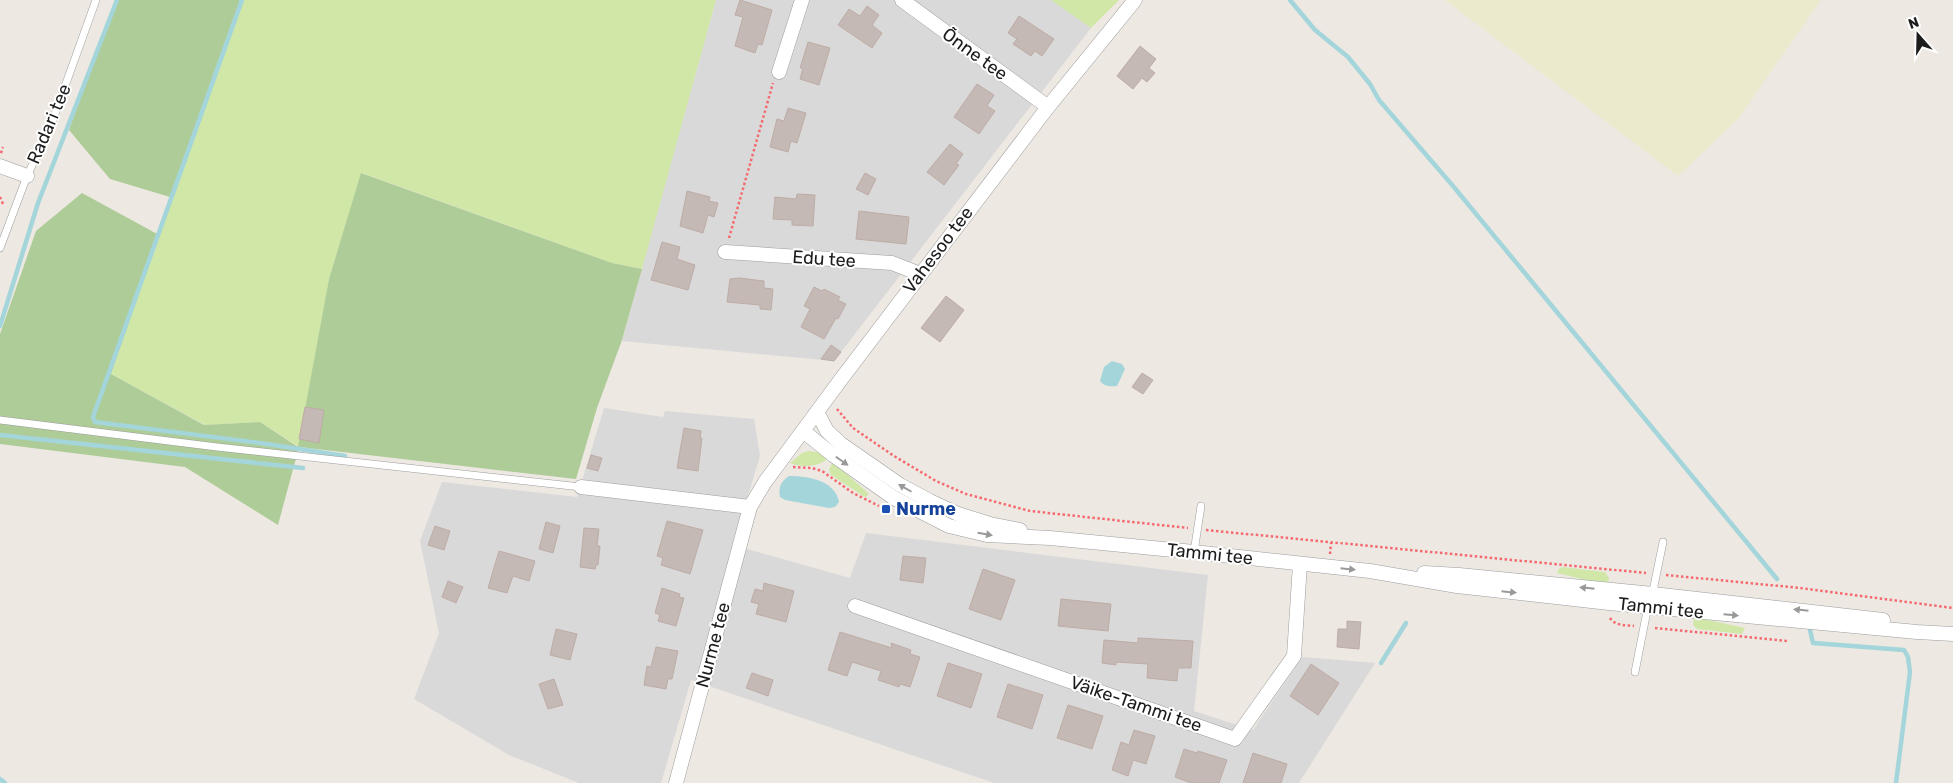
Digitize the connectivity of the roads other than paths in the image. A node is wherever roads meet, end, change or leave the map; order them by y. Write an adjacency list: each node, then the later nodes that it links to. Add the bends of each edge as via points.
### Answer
1 (96, 0): 8 (lane, Radari tee, via 50,128)
2 (802, 0): 5 (street)
3 (902, 0): 6 (street, Õnne tee)
4 (1136, 0): 6 (street, Vahesoo tee)
5 (779, 72)
6 (1048, 107): 11 (street, Vahesoo tee)
7 (0, 166): 8 (street)
8 (27, 176): 9 (lane, Radari tee)
9 (0, 248)
10 (728, 252): 11 (street, Edu tee, via 892,263)
11 (920, 274): 12 (street, Vahesoo tee)
12 (817, 412): 14 (street, Vahesoo tee); 18 (street, Tammi tee, one-way to 12, via 958,514 900,486 841,444 827,431)
13 (0, 420): 15 (lane)
14 (804, 431): 17 (street, Vahesoo tee); 18 (street, Tammi tee, one-way to 18, via 894,498 949,526 987,536)
15 (580, 487): 17 (street)
16 (1201, 506): 20 (lane)
17 (750, 507): 27 (street, Nurme tee)
18 (1050, 538): 20 (street, Tammi tee)
19 (1663, 542): 22 (lane)
20 (1194, 552): 21 (street, Tammi tee)
21 (1300, 564): 22 (street, Tammi tee, one-way to 22, via 1370,571 1457,586); 23 (street, Väike-Tammi tee, via 1294,656 1235,738)
22 (1650, 600): 24 (street, Tammi tee, one-way to 22, via 1857,617); 25 (street, Tammi tee, one-way to 25); 26 (lane)
23 (855, 606)
24 (1953, 630)
25 (1953, 634)
26 (1635, 672)
27 (676, 783)

